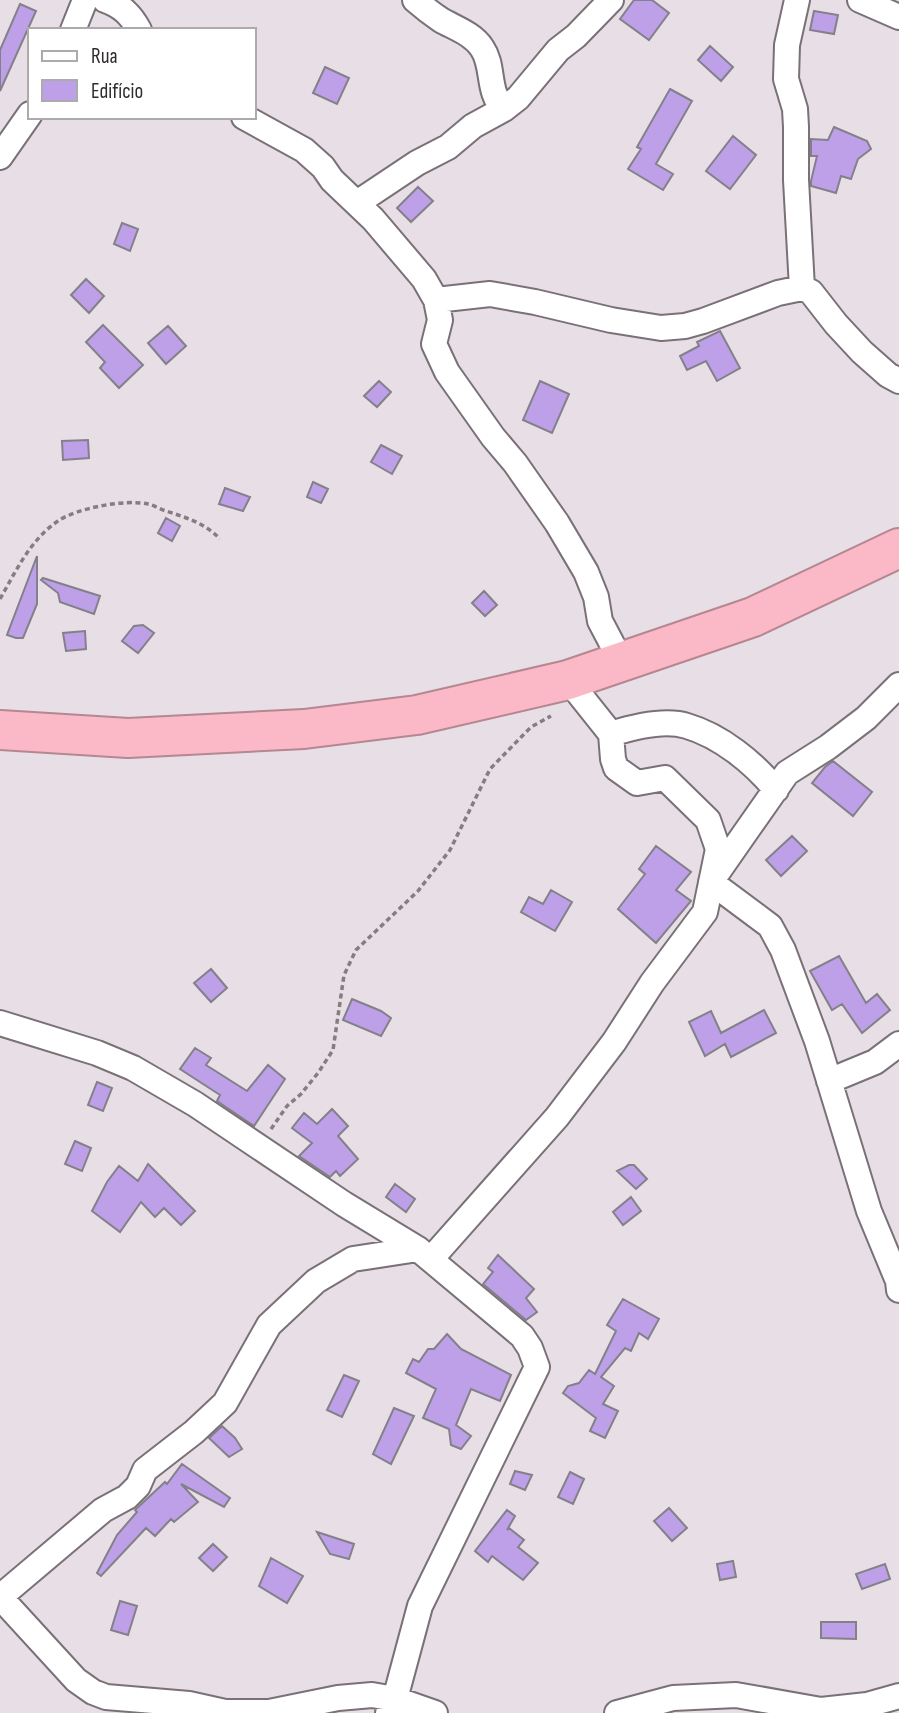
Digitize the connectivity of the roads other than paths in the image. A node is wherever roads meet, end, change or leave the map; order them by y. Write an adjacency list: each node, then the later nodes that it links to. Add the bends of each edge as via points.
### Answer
1 (85, 0): 8 (street)
2 (105, 0): 9 (street, via 118,4)
3 (415, 0): 10 (street, via 482,47 492,90)
4 (611, 0): 10 (street)
5 (797, 0): 15 (street, via 786,79 795,108)
6 (860, 0): 7 (street)
7 (899, 17)
8 (74, 28)
9 (138, 28)
10 (504, 109): 14 (street)
11 (28, 117): 13 (street)
12 (248, 119): 14 (street, via 304,150)
13 (0, 157)
14 (357, 203): 16 (street, via 417,270)
15 (802, 288): 16 (street, via 703,321 661,328 490,293); 17 (street, via 811,292 862,352)
16 (436, 300): 19 (street, via 440,320 435,344 447,372 564,535 586,572 600,621)
17 (899, 381)
18 (895, 544): 19 (highway, via 753,617)
19 (621, 661): 21 (highway)
20 (899, 685): 24 (street, via 866,718 787,773)
21 (575, 689): 22 (highway, via 304,729 128,738); 23 (street)
22 (0, 730)
23 (611, 734): 24 (street, via 660,725 687,726 729,747 762,772); 25 (street, via 616,768 637,783 665,778 708,820 718,849)
24 (776, 790): 25 (street)
25 (711, 882): 28 (street, via 770,926 783,950); 29 (street, via 705,912 557,1118)
26 (0, 1023): 29 (street, via 133,1068)
27 (899, 1044): 28 (street, via 875,1062)
28 (829, 1081): 30 (street, via 869,1211)
29 (424, 1254): 33 (street, via 522,1336 537,1367 420,1606); 33 (street, via 353,1259 316,1281 269,1325 225,1403 145,1470 127,1497 103,1510 0,1597 76,1680 106,1697 225,1712 269,1712 372,1695)
30 (894, 1255): 31 (street)
31 (899, 1290)
32 (899, 1696): 34 (street)
33 (392, 1706): 35 (street)
34 (819, 1712): 36 (street, via 736,1695 673,1698)
35 (435, 1713)
36 (617, 1713)

